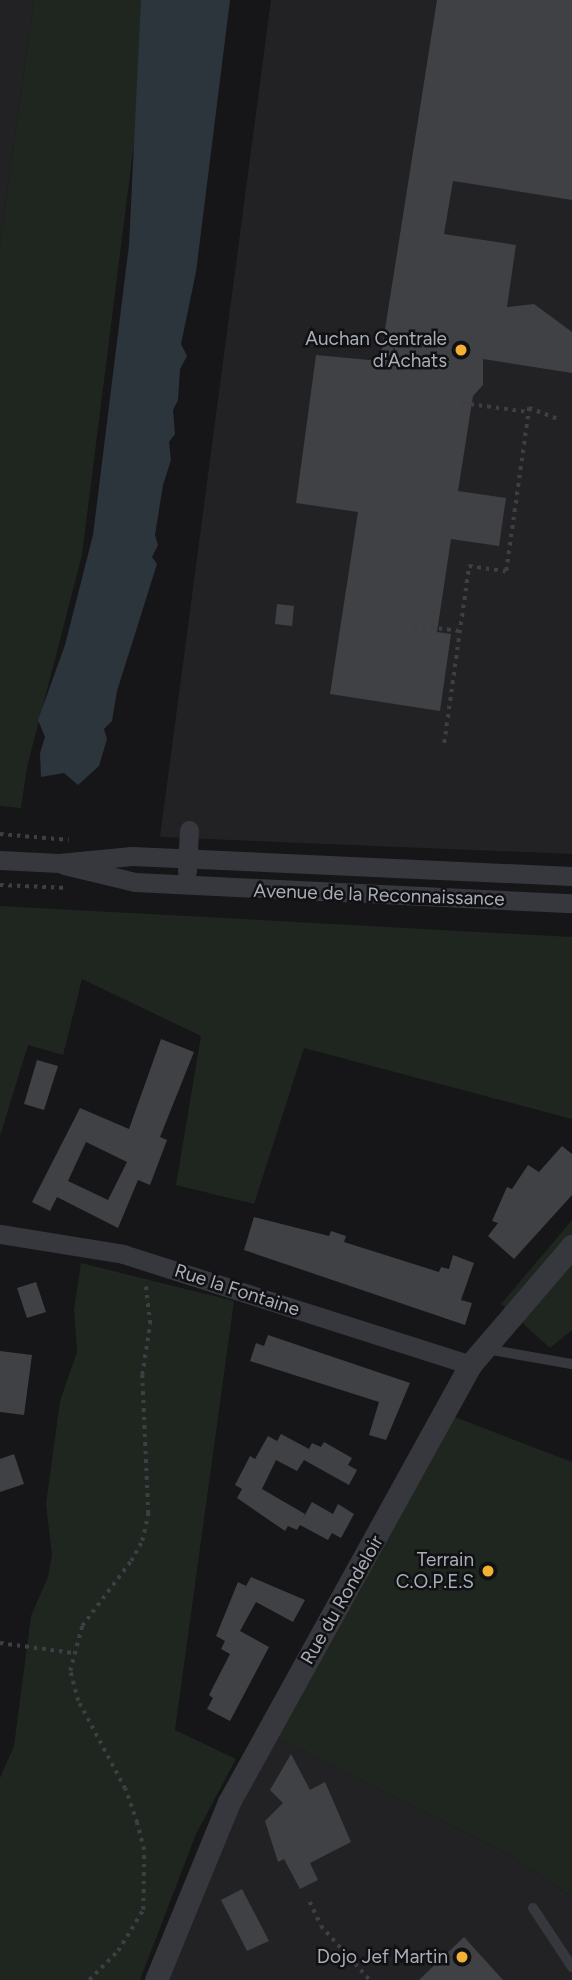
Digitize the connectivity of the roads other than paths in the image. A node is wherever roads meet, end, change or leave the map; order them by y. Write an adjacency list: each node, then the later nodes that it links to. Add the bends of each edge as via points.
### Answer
1 (189, 830): 3 (street)
2 (0, 860): 4 (street, Avenue de la Reconnaissance)
3 (187, 860): 4 (street, Avenue de la Reconnaissance, via 112,856); 5 (street, Avenue de la Reconnaissance); 6 (street)
4 (59, 863): 6 (street, Avenue de la Reconnaissance, via 114,879)
5 (572, 876)
6 (186, 886): 7 (street, Avenue de la Reconnaissance)
7 (572, 903)
8 (0, 1234): 10 (street, Rue la Fontaine, via 92,1247)
9 (572, 1246): 10 (street, Rue du Rondeloir)
10 (476, 1357): 11 (lane); 14 (street, Rue du Rondeloir, via 229,1802)
11 (572, 1364)
12 (533, 1908): 13 (lane)
13 (572, 1967)
14 (156, 1980)

